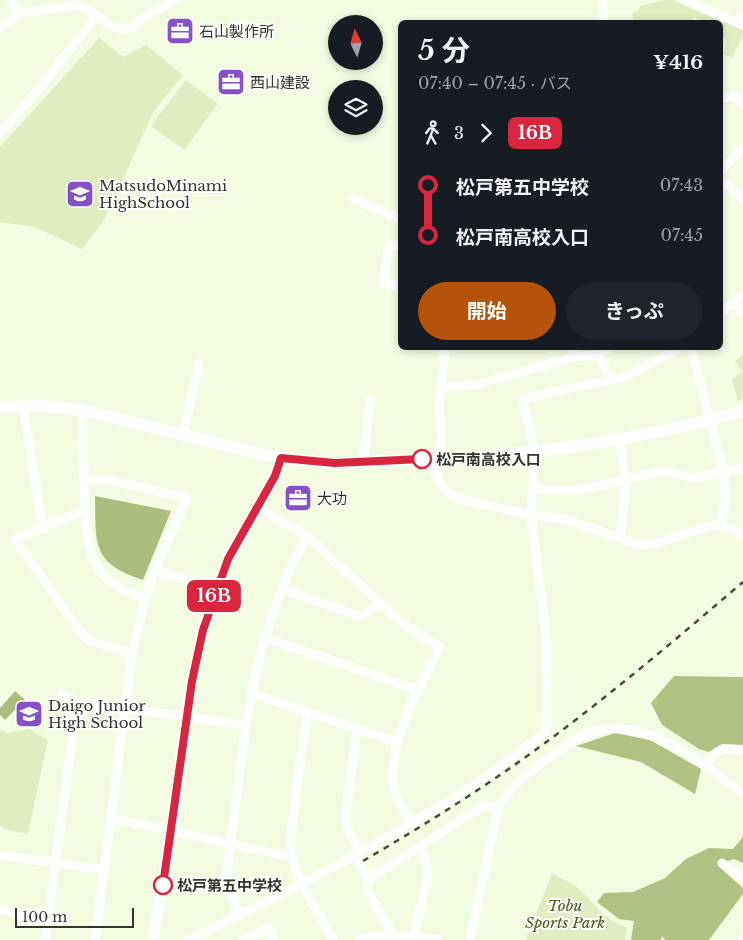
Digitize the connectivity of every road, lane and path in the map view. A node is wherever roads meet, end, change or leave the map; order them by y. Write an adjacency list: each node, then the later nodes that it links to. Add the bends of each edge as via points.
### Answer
1 (10, 0): 6 (street)
2 (175, 0): 7 (street, via 123,30 110,26)
3 (603, 0): 8 (street)
4 (684, 0): 9 (street)
5 (743, 12): 9 (street)
6 (20, 13): 7 (street, via 78,5); 10 (street)
7 (97, 15): 13 (street)
8 (604, 20)
9 (740, 23)
10 (0, 28)
11 (723, 99): 12 (street, via 733,95)
12 (743, 104)
13 (0, 133)
14 (743, 148): 15 (street)
15 (723, 168)
16 (723, 182): 18 (street)
17 (352, 198): 19 (street)
18 (743, 199)
19 (398, 218)
20 (398, 247): 21 (street, via 389,245 382,283)
21 (398, 286)
22 (743, 295): 23 (street)
23 (734, 303): 24 (street); 25 (street)
24 (723, 312)
25 (743, 313)
26 (445, 350): 35 (street)
27 (573, 350): 32 (street)
28 (605, 350): 31 (street)
29 (675, 350): 34 (street, via 625,377)
30 (692, 350): 41 (street)
31 (598, 355): 32 (street); 34 (street)
32 (574, 358): 35 (street, via 478,384)
33 (199, 363): 42 (street)
34 (612, 380): 44 (street, via 525,398 523,402)
35 (440, 388): 46 (street, via 442,438)
36 (370, 399): 47 (street)
37 (23, 406): 38 (street); 39 (street); 57 (street)
38 (0, 407)
39 (82, 410): 42 (street); 50 (street)
40 (743, 411): 41 (street)
41 (710, 421): 43 (street); 49 (street)
42 (183, 435): 45 (street)
43 (619, 438): 44 (street); 51 (street)
44 (535, 452): 46 (street); 52 (street)
45 (281, 458): 47 (street); 53 (street, via 275,476)
46 (434, 458): 47 (street); 55 (street, via 441,484 449,493 463,500)
47 (363, 462)
48 (743, 468): 49 (street)
49 (724, 472): 51 (street, via 694,478 663,472); 56 (street, via 725,500)
50 (84, 480): 54 (street); 61 (street, via 108,480 187,498)
51 (626, 481): 52 (street, via 580,490); 60 (street)
52 (533, 489): 55 (street)
53 (257, 507): 59 (street); 63 (street, via 238,540)
54 (85, 510): 57 (street); 64 (street, via 86,541 93,559 113,586)
55 (531, 515): 60 (street, via 565,519); 83 (street, via 546,634 547,726 544,733 475,784)
56 (721, 524): 58 (street); 60 (street, via 649,545)
57 (43, 529): 67 (street, via 15,540 76,627 93,642)
58 (743, 534)
59 (308, 537): 62 (street, via 295,556); 65 (street)
60 (620, 538)
61 (155, 568): 63 (street); 64 (street)
62 (282, 588): 65 (street, via 359,616); 66 (street)
63 (216, 591): 74 (street, via 197,655)
64 (145, 600): 67 (street)
65 (381, 603): 68 (street, via 403,624 440,647)
66 (263, 636): 68 (street); 69 (street)
67 (132, 653): 72 (street)
68 (418, 690): 77 (street)
69 (251, 693): 73 (street); 75 (street)
70 (62, 694): 71 (street)
71 (77, 702): 72 (street); 90 (street)
72 (124, 709): 74 (street); 82 (street)
73 (307, 712): 76 (street); 89 (street, via 290,842)
74 (187, 717): 75 (street); 84 (street)
75 (245, 725): 85 (street)
76 (357, 729): 77 (street); 87 (street, via 345,817)
77 (398, 742): 83 (street, via 393,784 397,798)
78 (743, 750): 79 (street, via 718,750)
79 (705, 765): 80 (street); 81 (street, via 677,748 643,734 623,728 604,729 578,737 518,780)
80 (743, 794)
81 (498, 808): 86 (street, via 485,805); 110 (street)
82 (111, 818): 84 (street); 92 (street)
83 (411, 821): 87 (street)
84 (172, 832): 85 (street); 103 (street)
85 (231, 844): 89 (street); 97 (street, via 226,873)
86 (419, 847): 94 (street); 100 (street, via 426,858 428,875)
87 (358, 854): 94 (street); 95 (street)
88 (0, 855): 90 (street)
89 (291, 857): 95 (street)
90 (56, 863): 92 (street); 98 (street)
91 (722, 864): 93 (street)
92 (105, 870): 102 (street)
93 (743, 878)
94 (369, 881): 99 (street, via 367,890)
95 (303, 884): 97 (street); 107 (street)
96 (0, 910): 98 (street)
97 (240, 916): 104 (street)
98 (49, 917): 101 (street)
99 (393, 935): 100 (street); 108 (street)
100 (414, 937): 109 (street)
101 (45, 940)
102 (95, 940)
103 (153, 940)
104 (188, 940)
105 (243, 940): 106 (street, via 268,928)
106 (274, 940)
107 (333, 940)
108 (359, 940)
109 (438, 940)
110 (470, 940)

